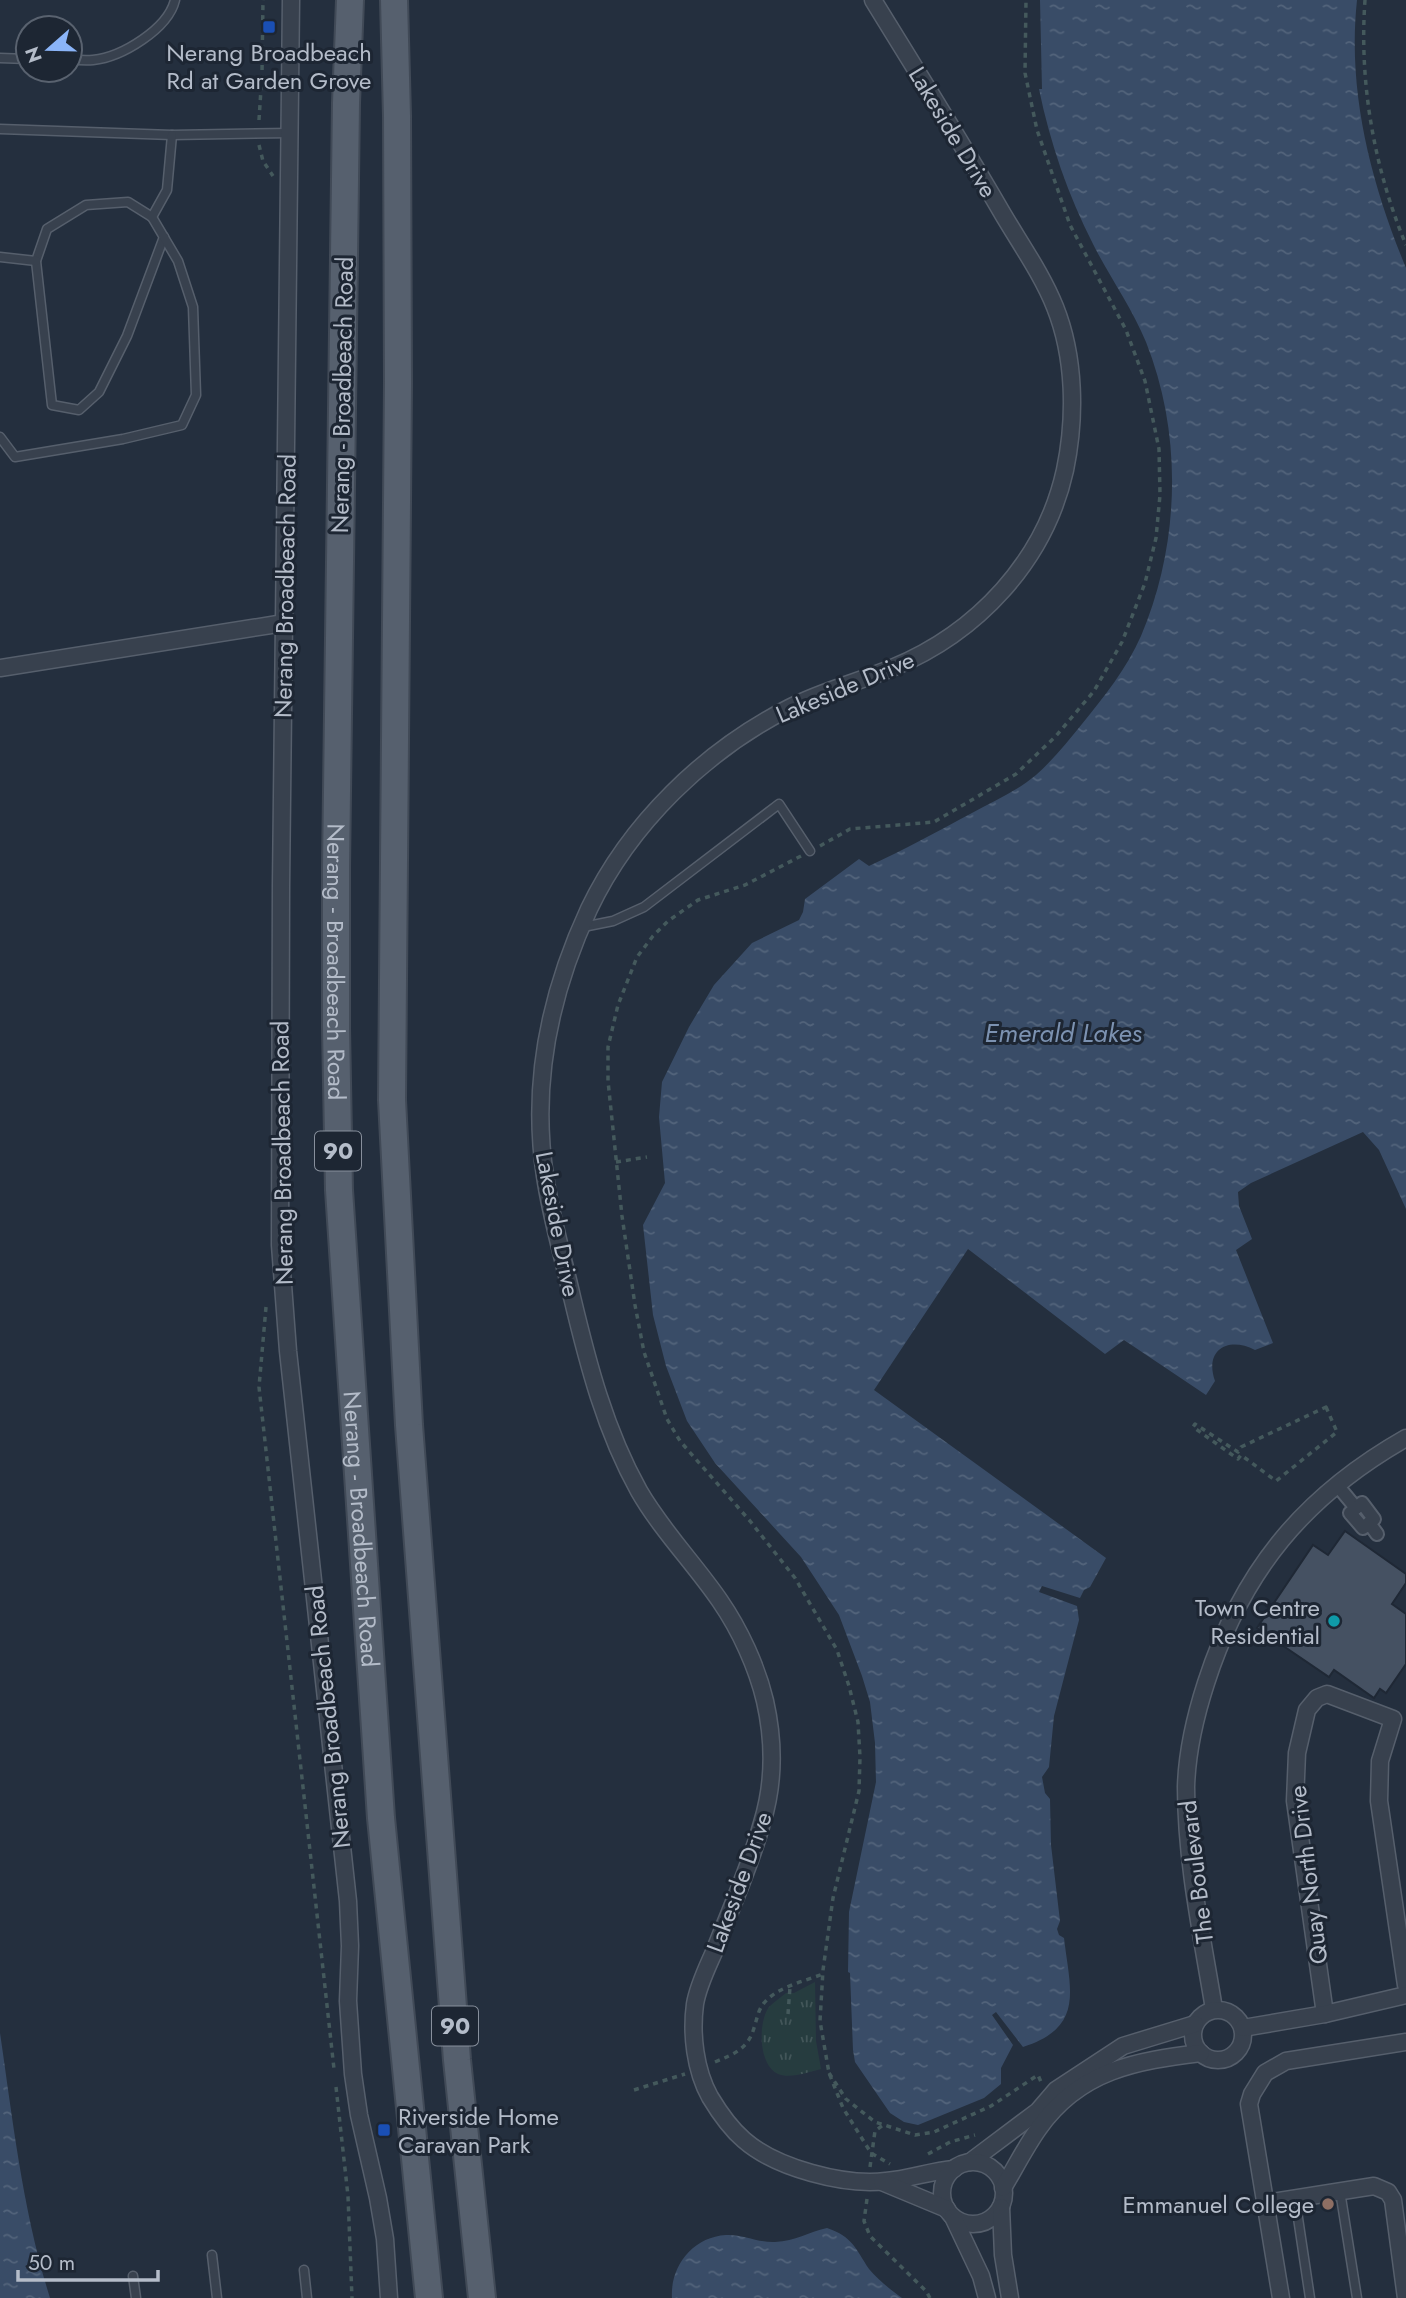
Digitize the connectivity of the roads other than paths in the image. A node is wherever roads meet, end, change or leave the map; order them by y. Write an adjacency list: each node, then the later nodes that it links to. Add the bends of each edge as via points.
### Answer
1 (175, 0): 6 (lane, via 172,14 137,44)
2 (291, 0): 8 (street, Nerang Broadbeach Road)
3 (350, 0): 46 (main road, Nerang - Broadbeach Road / 90, via 336,868 339,1191 382,1818)
4 (394, 0): 47 (main road, 90, via 398,383 392,1100 409,1425 457,2060)
5 (873, 0): 18 (street, Lakeside Drive, via 1055,307 1067,350 1072,429 1058,497 1024,564 969,625 890,669 792,706 704,764 640,830 608,875)
6 (84, 60)
7 (0, 129): 9 (lane)
8 (290, 133): 9 (lane); 15 (street, Nerang Broadbeach Road)
9 (172, 135): 10 (lane, via 167,190)
10 (152, 217): 11 (lane); 13 (lane, via 128,202 86,205 47,229)
11 (164, 237): 13 (lane, via 127,336 99,393 79,410 52,405); 14 (lane, via 178,261 193,307 196,395 182,425 15,457)
12 (0, 257): 13 (lane)
13 (36, 261)
14 (0, 437)
15 (284, 623): 16 (street); 45 (street, Nerang Broadbeach Road, via 281,1257 348,1901 353,2074 385,2239)
16 (0, 668)
17 (810, 851): 18 (lane, via 779,804 643,907)
18 (582, 927): 32 (street, Lakeside Drive, via 555,1001 542,1080 541,1145 555,1226 582,1339 612,1436 642,1496 739,1634 764,1700 769,1731 770,1791 762,1826 696,1999 694,2031 700,2069 706,2091 746,2142 779,2161 823,2176)
19 (1406, 1438): 20 (street, The Boulevard, via 1367,1460)
20 (1337, 1485): 21 (street, via 1356,1508 1350,1513 1363,1528); 24 (street, The Boulevard, via 1278,1544 1241,1597 1217,1650 1192,1728 1187,1837)
21 (1373, 1529)
22 (1406, 1985): 25 (street, Quay North Drive, via 1379,1801 1380,1761 1393,1719 1327,1694 1307,1710 1297,1753 1295,1801)
23 (1406, 1995): 25 (street)
24 (1214, 2009): 26 (street); 27 (street, via 1235,2015)
25 (1325, 2014): 27 (street)
26 (1195, 2024): 29 (street, via 1193,2039); 30 (street, via 1123,2046 1056,2090 1038,2111)
27 (1243, 2028): 29 (street, via 1242,2043 1234,2055 1213,2060)
28 (1406, 2042): 36 (street, via 1286,2061 1265,2073 1250,2104)
29 (1201, 2053): 33 (street, via 1134,2063 1090,2082 1051,2113)
30 (970, 2162): 31 (street); 33 (street, via 989,2167)
31 (954, 2169): 32 (street, Lakeside Drive); 38 (street, via 943,2190)
32 (875, 2182): 38 (street, Lakeside Drive)
33 (1003, 2188): 37 (street)
34 (1340, 2191): 35 (street); 52 (lane); 53 (street, via 1374,2186 1391,2196)
35 (1295, 2198): 36 (street); 51 (lane)
36 (1266, 2203): 50 (street)
37 (1001, 2207): 38 (street, via 988,2220 974,2225 959,2222); 49 (street)
38 (950, 2213): 48 (street)
39 (212, 2255): 43 (lane)
40 (304, 2270): 44 (lane)
41 (133, 2276): 42 (lane)
42 (136, 2298)
43 (216, 2298)
44 (307, 2298)
45 (389, 2298)
46 (429, 2298)
47 (482, 2298)
48 (987, 2298)
49 (1010, 2298)
50 (1281, 2298)
51 (1310, 2298)
52 (1357, 2298)
53 (1406, 2298)

